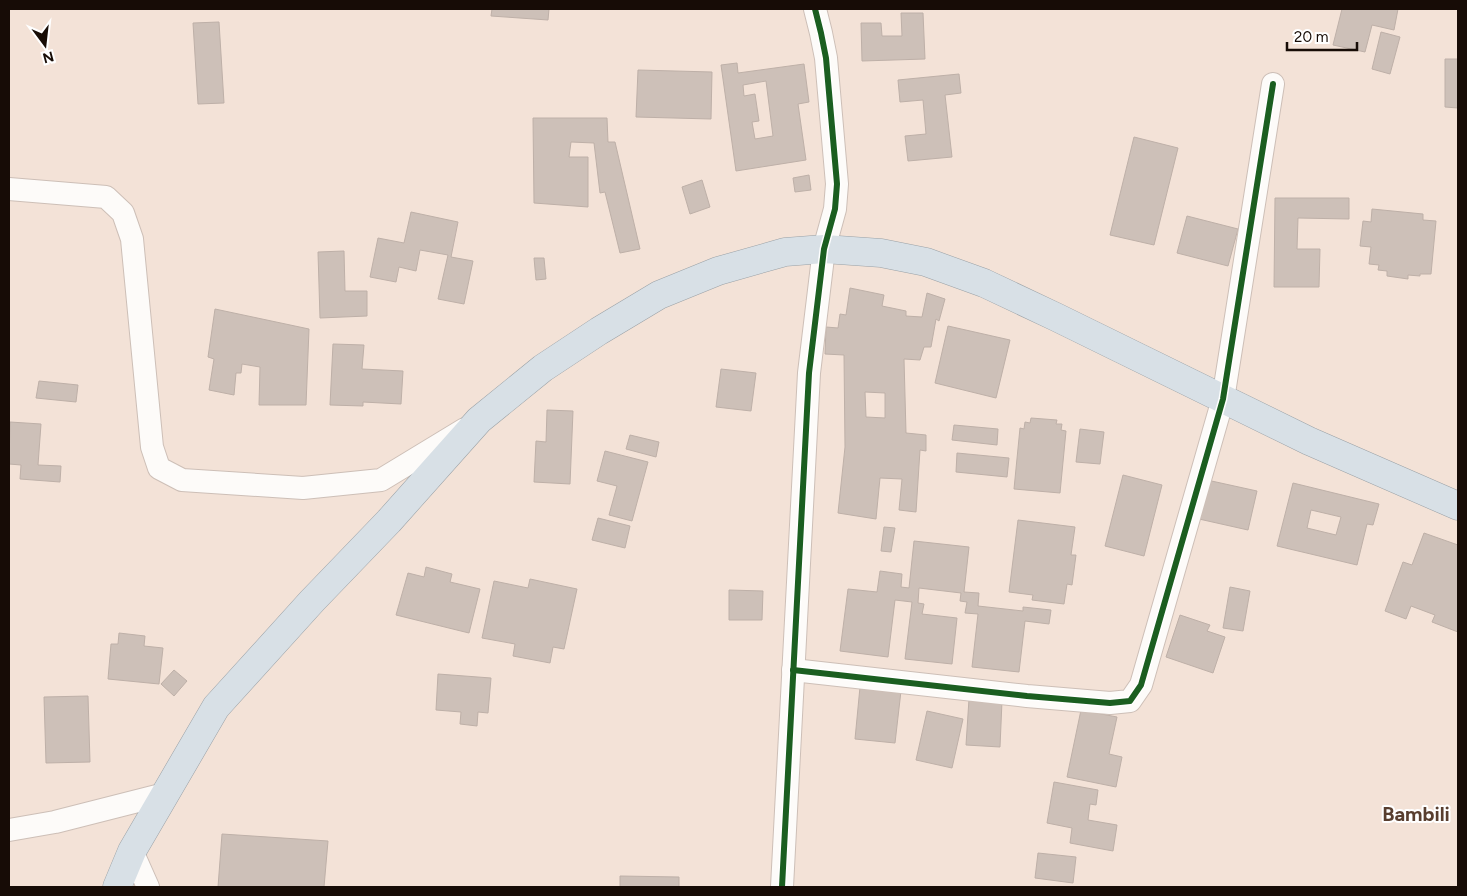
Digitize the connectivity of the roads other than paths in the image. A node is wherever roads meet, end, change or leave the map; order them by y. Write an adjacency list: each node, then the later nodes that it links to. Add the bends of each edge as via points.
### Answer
1 (814, 9): 4 (street, via 826,58 837,184 835,209)
2 (1273, 84): 5 (street)
3 (9, 189): 6 (street, via 106,197 123,212 132,239 152,447 159,468 182,480 303,488 381,480)
4 (824, 248): 5 (highway, via 881,253 926,262 984,283); 6 (highway, via 785,252 728,268 658,295 543,368); 8 (street, via 809,373)
5 (1224, 399): 7 (highway, via 1309,441); 8 (street, via 1141,685 1130,701 1110,703 1026,696)
6 (479, 420): 9 (highway, via 216,707)
7 (1458, 506)
8 (794, 670): 14 (street)
9 (165, 794): 10 (street, via 55,822); 11 (highway)
10 (9, 830)
11 (132, 851): 12 (highway); 13 (street)
12 (117, 887)
13 (148, 887)
14 (782, 887)

